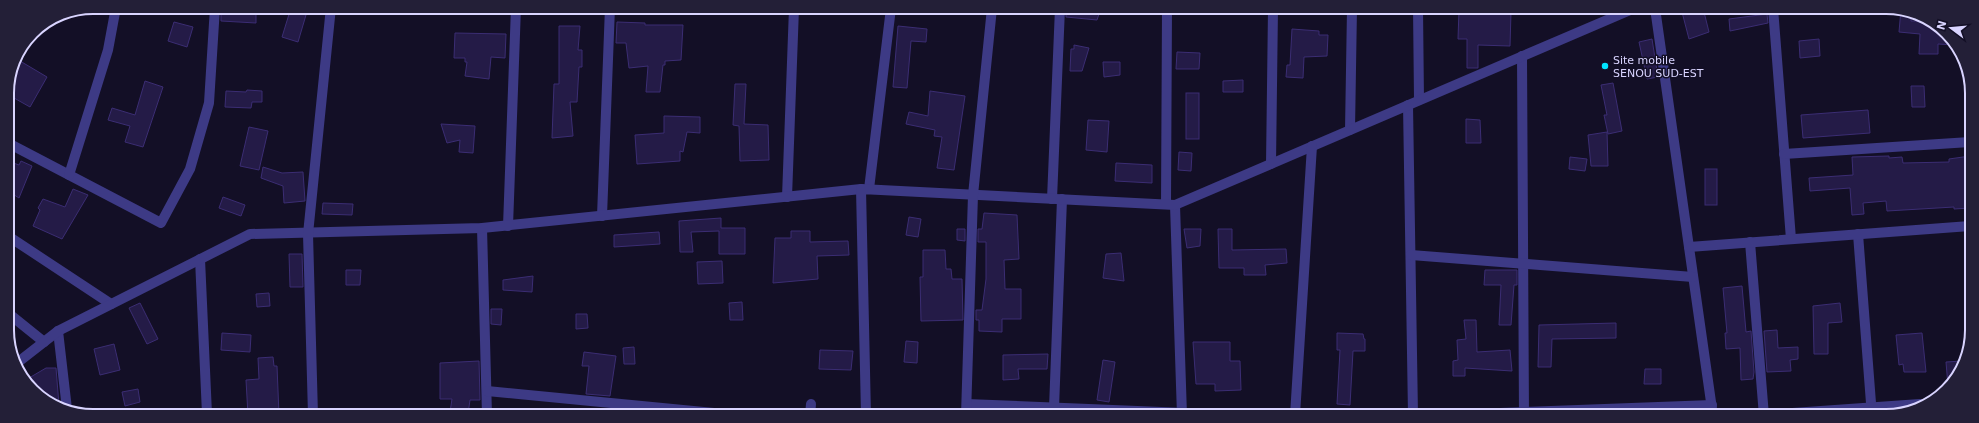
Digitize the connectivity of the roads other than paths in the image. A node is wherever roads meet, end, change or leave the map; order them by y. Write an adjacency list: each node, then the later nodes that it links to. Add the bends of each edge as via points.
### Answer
1 (115, 14): 26 (street, via 108,50)
2 (215, 14): 26 (street, via 209,103 190,169 162,223)
3 (330, 14): 36 (street)
4 (516, 14): 33 (street)
5 (610, 14): 32 (street)
6 (794, 14): 29 (street)
7 (890, 14): 27 (street)
8 (991, 14): 28 (street)
9 (1060, 14): 30 (street)
10 (1167, 14): 31 (street)
11 (1273, 14): 25 (street)
12 (1352, 14): 20 (street)
13 (1418, 14): 18 (street)
14 (1621, 14): 17 (street)
15 (1656, 14): 41 (street)
16 (1773, 14): 24 (street)
17 (1522, 56): 18 (street); 44 (street)
18 (1419, 100): 19 (street)
19 (1408, 105): 20 (street); 42 (street)
20 (1350, 130): 23 (street)
21 (1965, 142): 24 (street)
22 (14, 146): 26 (street)
23 (1312, 146): 25 (street); 68 (street)
24 (1784, 154): 38 (street)
25 (1271, 164): 31 (street)
26 (69, 175)
27 (865, 189): 28 (street); 29 (street); 62 (street)
28 (973, 194): 30 (street); 54 (street)
29 (786, 197): 32 (street)
30 (1057, 199): 31 (street); 56 (street)
31 (1170, 204): 67 (street)
32 (602, 216): 33 (street)
33 (508, 226): 35 (street)
34 (1965, 226): 37 (street)
35 (482, 228): 36 (street); 51 (street)
36 (308, 234): 43 (street, via 250,234); 58 (street)
37 (1858, 234): 38 (street); 74 (street)
38 (1790, 239): 40 (street)
39 (14, 240): 46 (street)
40 (1750, 242): 41 (street); 73 (street)
41 (1689, 247): 45 (street)
42 (1411, 254): 44 (street); 69 (street)
43 (200, 259): 46 (street); 57 (street)
44 (1523, 263): 45 (street); 70 (street)
45 (1693, 277): 55 (street)
46 (110, 304): 48 (street)
47 (14, 318): 49 (street)
48 (58, 331): 49 (street); 52 (street)
49 (44, 342): 50 (street)
50 (20, 360)
51 (487, 391): 59 (street); 60 (street)
52 (66, 404)
53 (811, 404): 61 (street)
54 (967, 404): 63 (street); 64 (street)
55 (1712, 405): 71 (street); 72 (street)
56 (1054, 408): 65 (street); 66 (street)
57 (207, 409)
58 (313, 409)
59 (487, 409)
60 (673, 409)
61 (811, 409)
62 (866, 409)
63 (967, 409)
64 (1003, 409)
65 (1042, 409)
66 (1061, 409)
67 (1184, 409)
68 (1294, 409)
69 (1413, 409)
70 (1524, 409)
71 (1673, 409)
72 (1712, 409)
73 (1764, 409)
74 (1871, 409)

